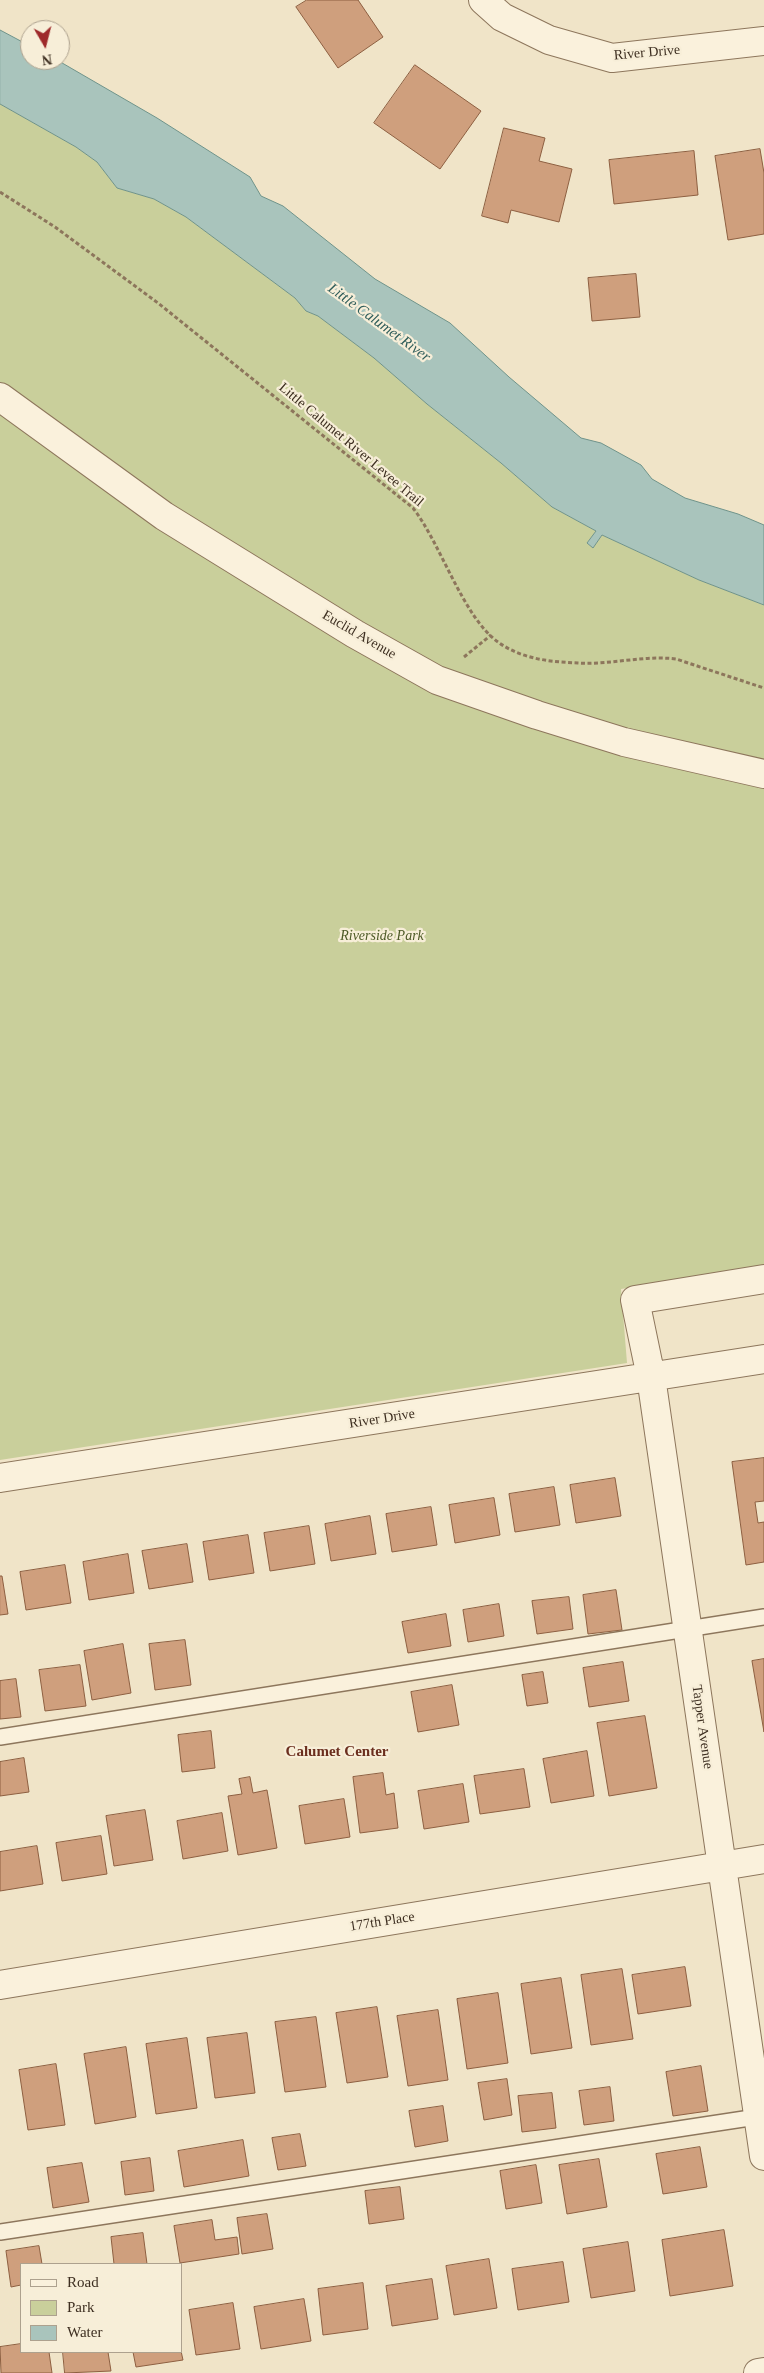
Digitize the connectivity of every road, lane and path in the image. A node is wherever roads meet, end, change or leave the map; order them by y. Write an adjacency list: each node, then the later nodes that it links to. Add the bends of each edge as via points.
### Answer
1 (483, 0): 2 (street, River Drive, via 502,17 549,40 612,58)
2 (764, 41)
3 (0, 192): 5 (path, Little Calumet River Levee Trail, via 55,227 158,303 413,508 424,522 473,612 498,642 534,658 555,662 581,664 662,657 676,659)
4 (0, 397): 6 (street, Euclid Avenue, via 164,516 354,634 437,680 536,716 624,742)
5 (764, 688)
6 (764, 774)
7 (764, 1279): 9 (street, Tapper Avenue, via 635,1300)
8 (764, 1359): 9 (street, River Drive)
9 (651, 1377): 10 (street, River Drive); 12 (street, Tapper Avenue)
10 (0, 1478)
11 (764, 1617): 12 (lane)
12 (688, 1629): 13 (lane); 15 (street, Tapper Avenue)
13 (0, 1737)
14 (764, 1860): 15 (street, 177th Place)
15 (722, 1866): 16 (street, 177th Place); 17 (street, Tapper Avenue)
16 (0, 1984)
17 (761, 2116): 18 (street, Tapper Avenue); 19 (lane)
18 (764, 2156)
19 (0, 2232)
20 (764, 2372): 21 (street)
21 (758, 2373)

